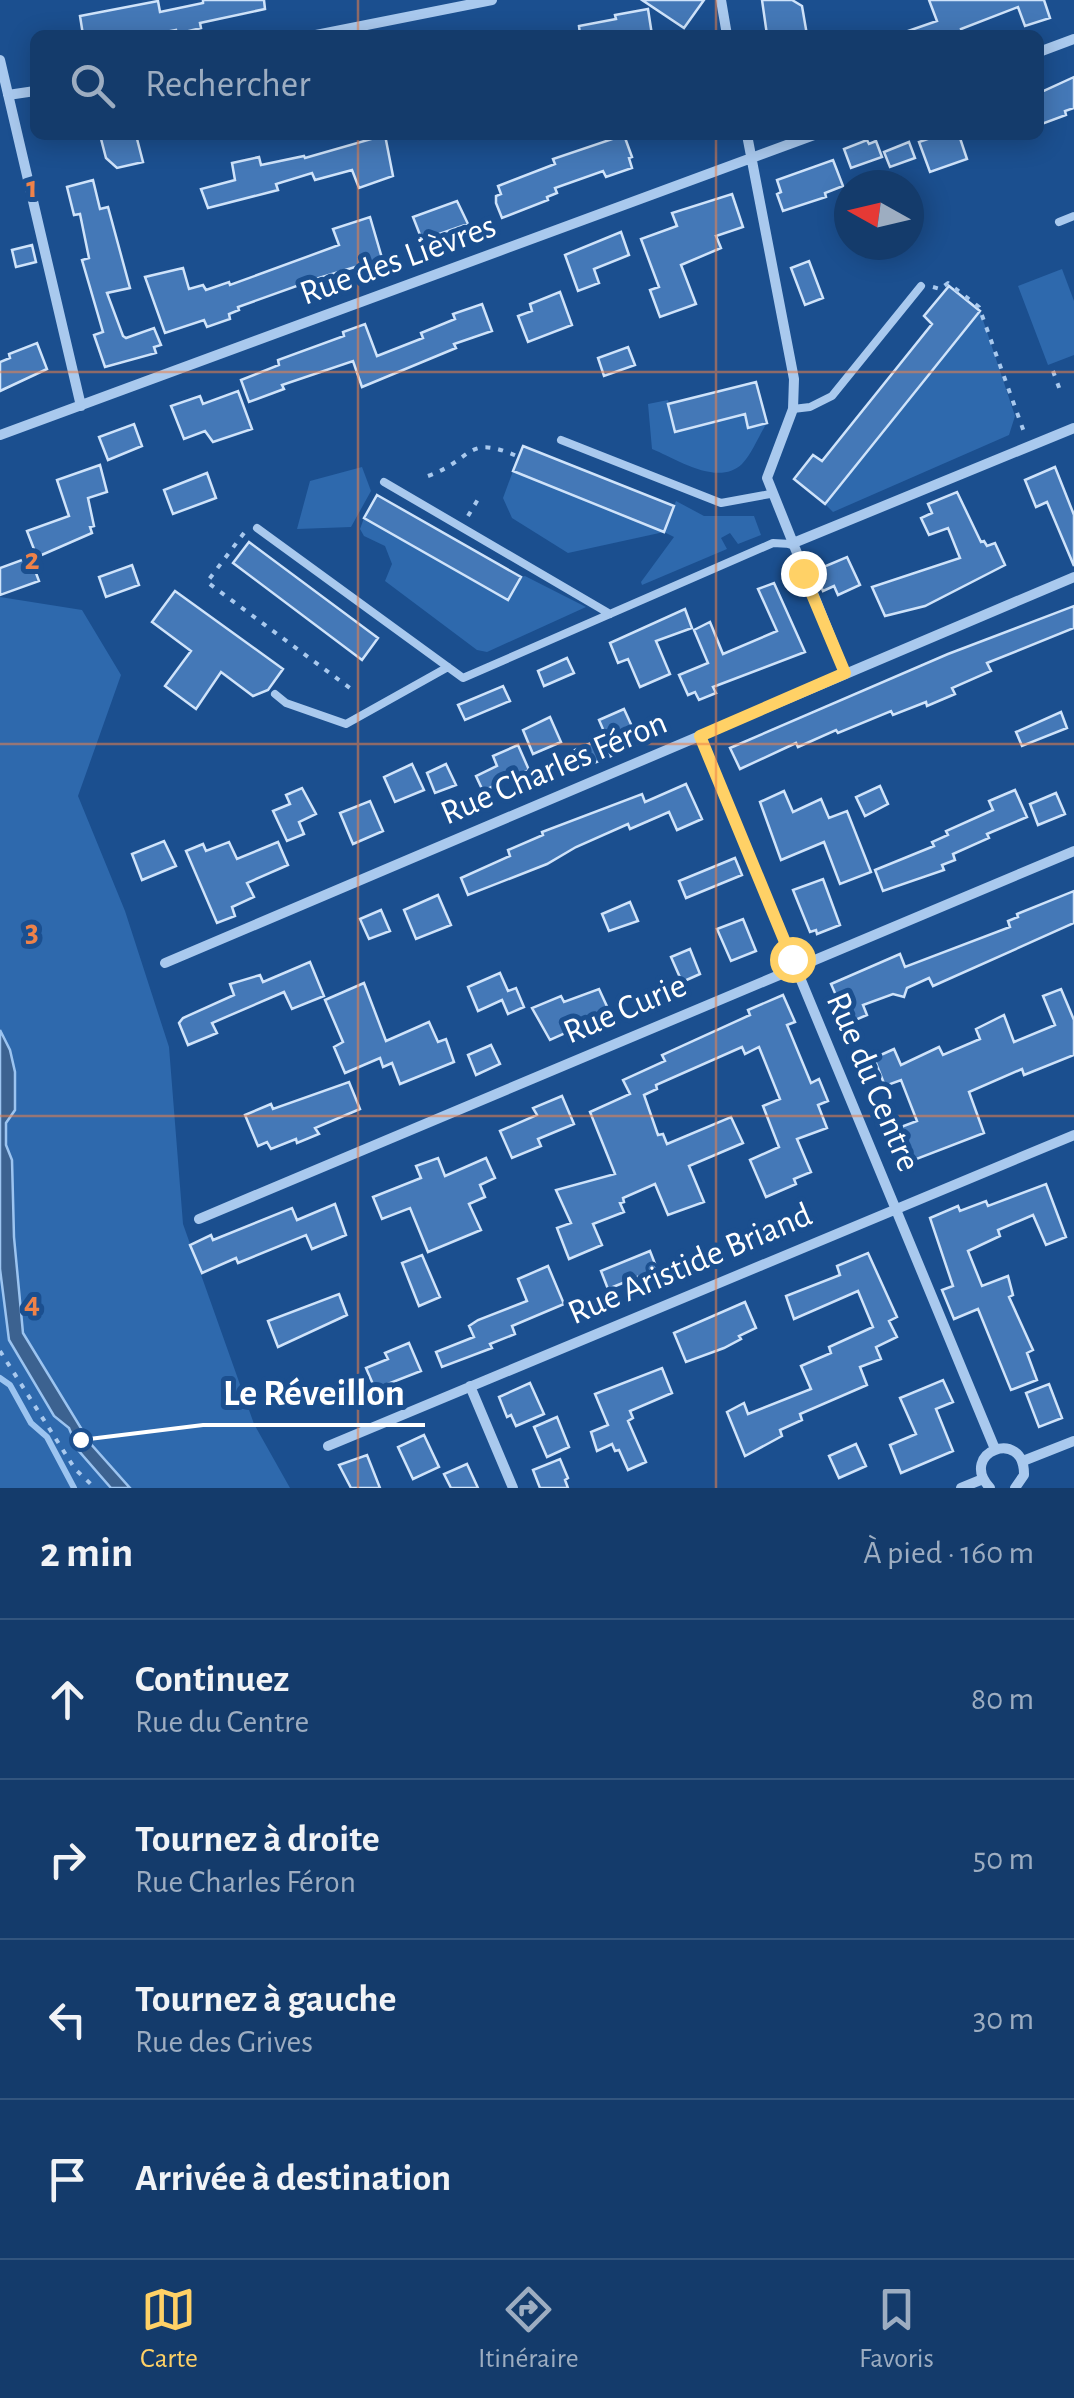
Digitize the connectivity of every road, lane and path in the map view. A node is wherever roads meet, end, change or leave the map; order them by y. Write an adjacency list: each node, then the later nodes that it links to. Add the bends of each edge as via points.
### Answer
1 (492, 0): 3 (street)
2 (721, 0): 4 (street)
3 (341, 30)
4 (726, 30)
5 (1074, 40): 6 (street)
6 (1044, 50)
7 (0, 60): 9 (street)
8 (30, 92): 9 (street)
9 (8, 95): 18 (street)
10 (748, 140): 12 (street)
11 (801, 140): 12 (street, Rue des Lièvres)
12 (752, 158): 18 (street, Rue des Lièvres); 19 (street, via 794,379)
13 (1074, 216): 14 (lane)
14 (1059, 222)
15 (921, 286): 19 (lane, via 832,396); 23 (path, via 928,282 940,290 948,282 980,308)
16 (1053, 370): 17 (path)
17 (1061, 393)
18 (82, 406): 21 (street, Rue des Lièvres)
19 (793, 409): 27 (street, via 766,478)
20 (1074, 428): 23 (street)
21 (0, 434)
22 (562, 440): 27 (lane, via 720,503)
23 (1030, 448): 31 (street)
24 (519, 457): 25 (path, via 491,444)
25 (428, 476)
26 (384, 482): 33 (lane)
27 (770, 494): 31 (street)
28 (480, 496): 29 (path)
29 (468, 516)
30 (257, 528): 34 (lane); 36 (path, via 251,524 206,582)
31 (792, 544): 33 (lane, via 772,543); 35 (street)
32 (1074, 577): 35 (street, Rue Charles Féron)
33 (610, 614): 34 (lane, via 463,678)
34 (448, 667): 37 (lane, via 346,724)
35 (845, 673): 38 (street, Rue Charles Féron)
36 (354, 691)
37 (275, 694)
38 (700, 736): 40 (street, Rue Charles Féron); 41 (street, Rue du Centre)
39 (1074, 851): 41 (street, Rue Curie)
40 (165, 964)
41 (795, 968): 43 (street, Rue du Centre); 44 (street, Rue Curie)
42 (1074, 1135): 43 (street, Rue Aristide Briand)
43 (896, 1209): 46 (street, Rue Aristide Briand); 49 (street, Rue du Centre)
44 (198, 1220)
45 (0, 1351): 52 (path, via 75,1469)
46 (470, 1386): 48 (street, Rue Aristide Briand); 53 (street)
47 (1074, 1440): 50 (street)
48 (328, 1446)
49 (995, 1449): 50 (street, via 1014,1451); 51 (street, via 982,1461)
50 (1023, 1461): 55 (street)
51 (987, 1484): 54 (street)
52 (96, 1488)
53 (512, 1488)
54 (961, 1488)
55 (1015, 1488)

